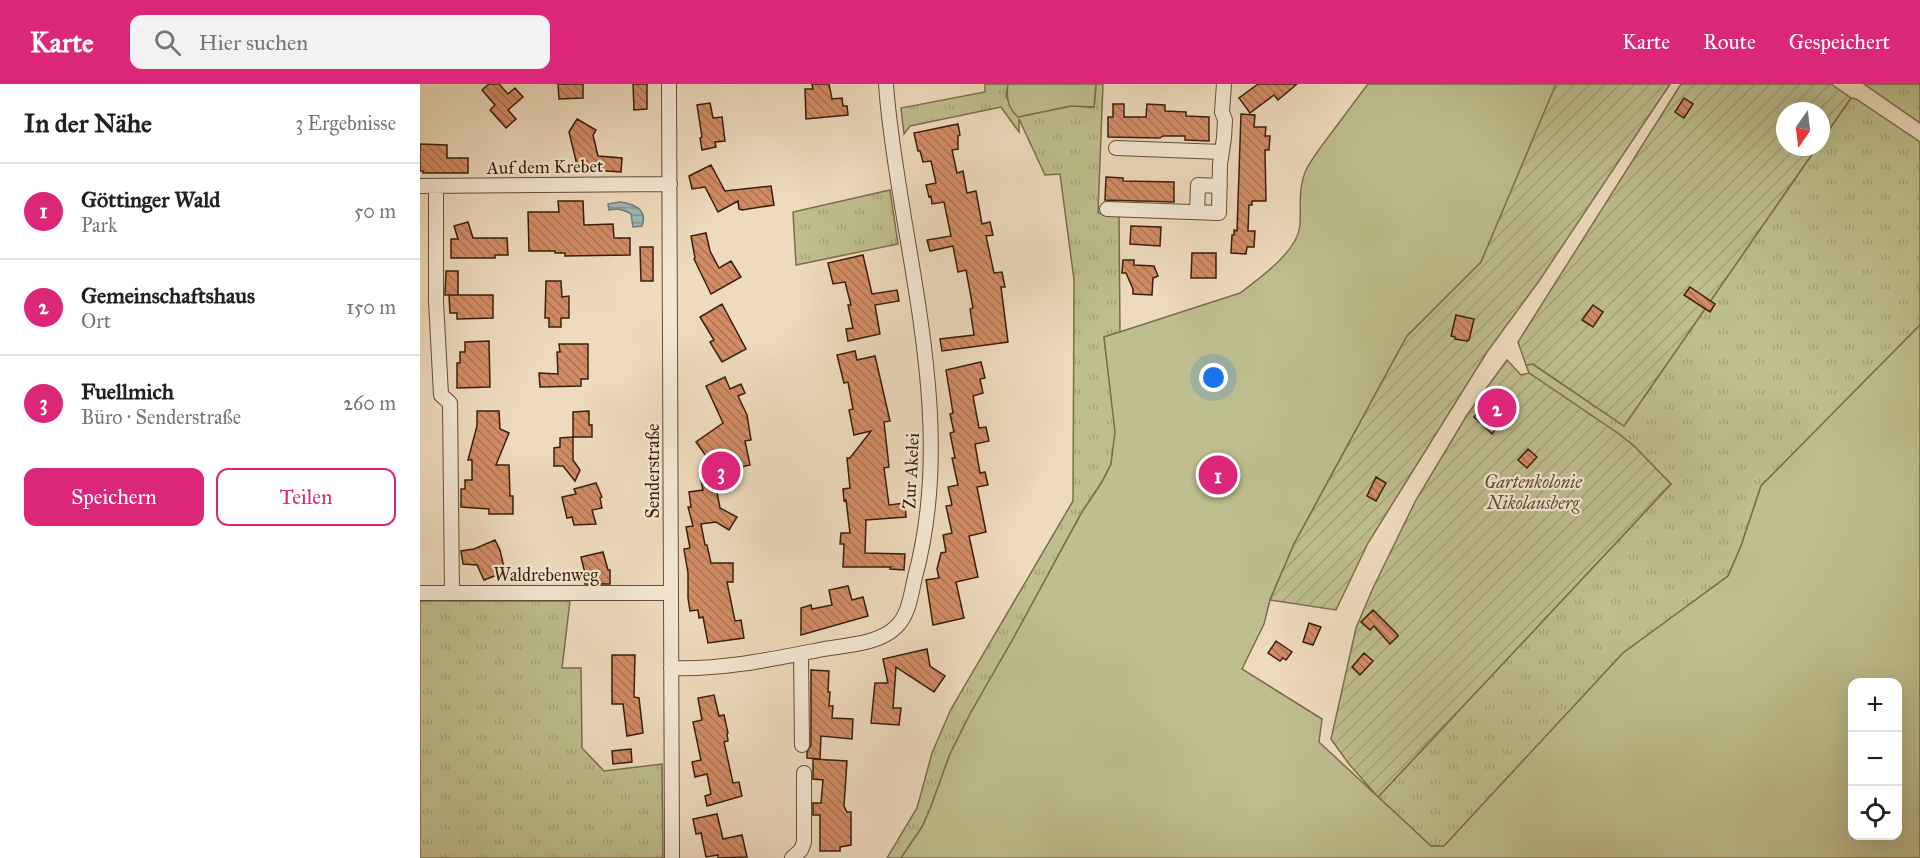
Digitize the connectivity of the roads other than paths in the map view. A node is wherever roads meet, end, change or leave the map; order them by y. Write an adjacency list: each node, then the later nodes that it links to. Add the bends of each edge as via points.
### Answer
1 (669, 84): 6 (street, Senderstraße)
2 (886, 84): 15 (street, Zur Akelei, via 927,370 931,457 925,530 909,601 898,626 866,641)
3 (1224, 84): 5 (street)
4 (1116, 148): 5 (street)
5 (1222, 152): 9 (street)
6 (670, 184): 8 (street, Auf dem Krebet); 14 (street, Senderstraße)
7 (420, 186): 8 (street, Auf dem Krebet)
8 (436, 186): 13 (street, via 441,395 450,404)
9 (1220, 186): 11 (street, via 1219,213); 11 (street, via 1198,185)
10 (1107, 209): 11 (street)
11 (1197, 212)
12 (420, 593): 13 (street, Waldrebenweg)
13 (452, 593): 14 (street, Waldrebenweg)
14 (672, 593): 16 (street, Senderstraße)
15 (801, 654): 16 (street, Zur Akelei, via 728,666); 17 (street)
16 (671, 668): 19 (street, Senderstraße)
17 (802, 745)
18 (804, 773): 20 (street, via 804,842)
19 (672, 858)
20 (792, 858)

